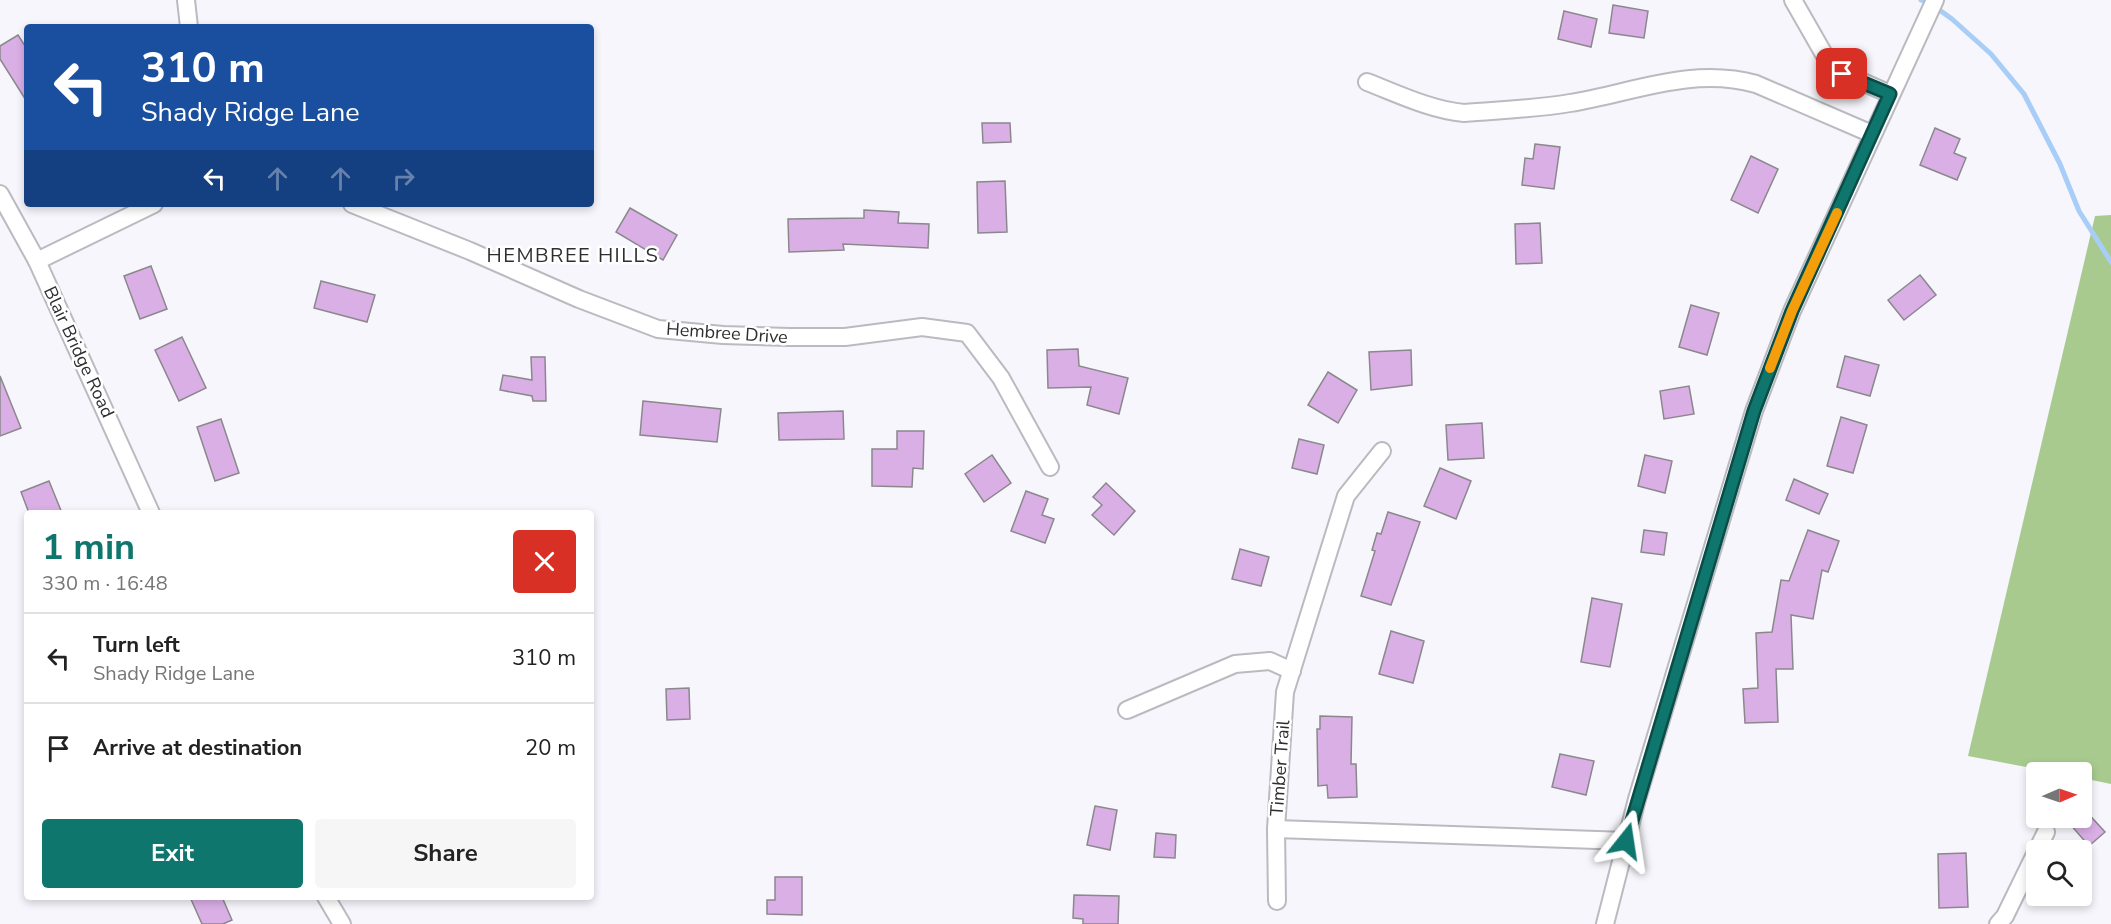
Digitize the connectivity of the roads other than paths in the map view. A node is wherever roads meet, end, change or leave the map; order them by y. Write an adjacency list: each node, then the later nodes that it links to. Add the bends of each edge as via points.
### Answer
1 (186, 0): 4 (street)
2 (1793, 0): 6 (street, via 1825,56 1842,74)
3 (1935, 0): 6 (street)
4 (189, 24)
5 (1367, 82): 7 (street, via 1433,107 1464,113 1570,104 1651,84 1736,78)
6 (1890, 94): 7 (street)
7 (1872, 134): 19 (street, via 1792,311 1754,411)
8 (0, 194): 11 (street, Blair Bridge Road)
9 (148, 207): 11 (street)
10 (360, 207): 13 (street, Hembree Drive, via 658,328 790,337 845,337 921,327 967,333 1001,378)
11 (37, 261): 14 (street, Blair Bridge Road)
12 (1382, 451): 15 (street, Timber Trail, via 1346,496)
13 (1050, 467)
14 (150, 510)
15 (1292, 671): 16 (street, via 1270,661 1235,664); 17 (street, Timber Trail, via 1285,692)
16 (1127, 710)
17 (1276, 829): 19 (street, Timber Trail); 21 (street)
18 (2046, 832): 24 (street)
19 (1626, 841): 23 (street)
20 (328, 900): 22 (street)
21 (1277, 901)
22 (342, 924)
23 (1605, 924)
24 (1998, 924)

